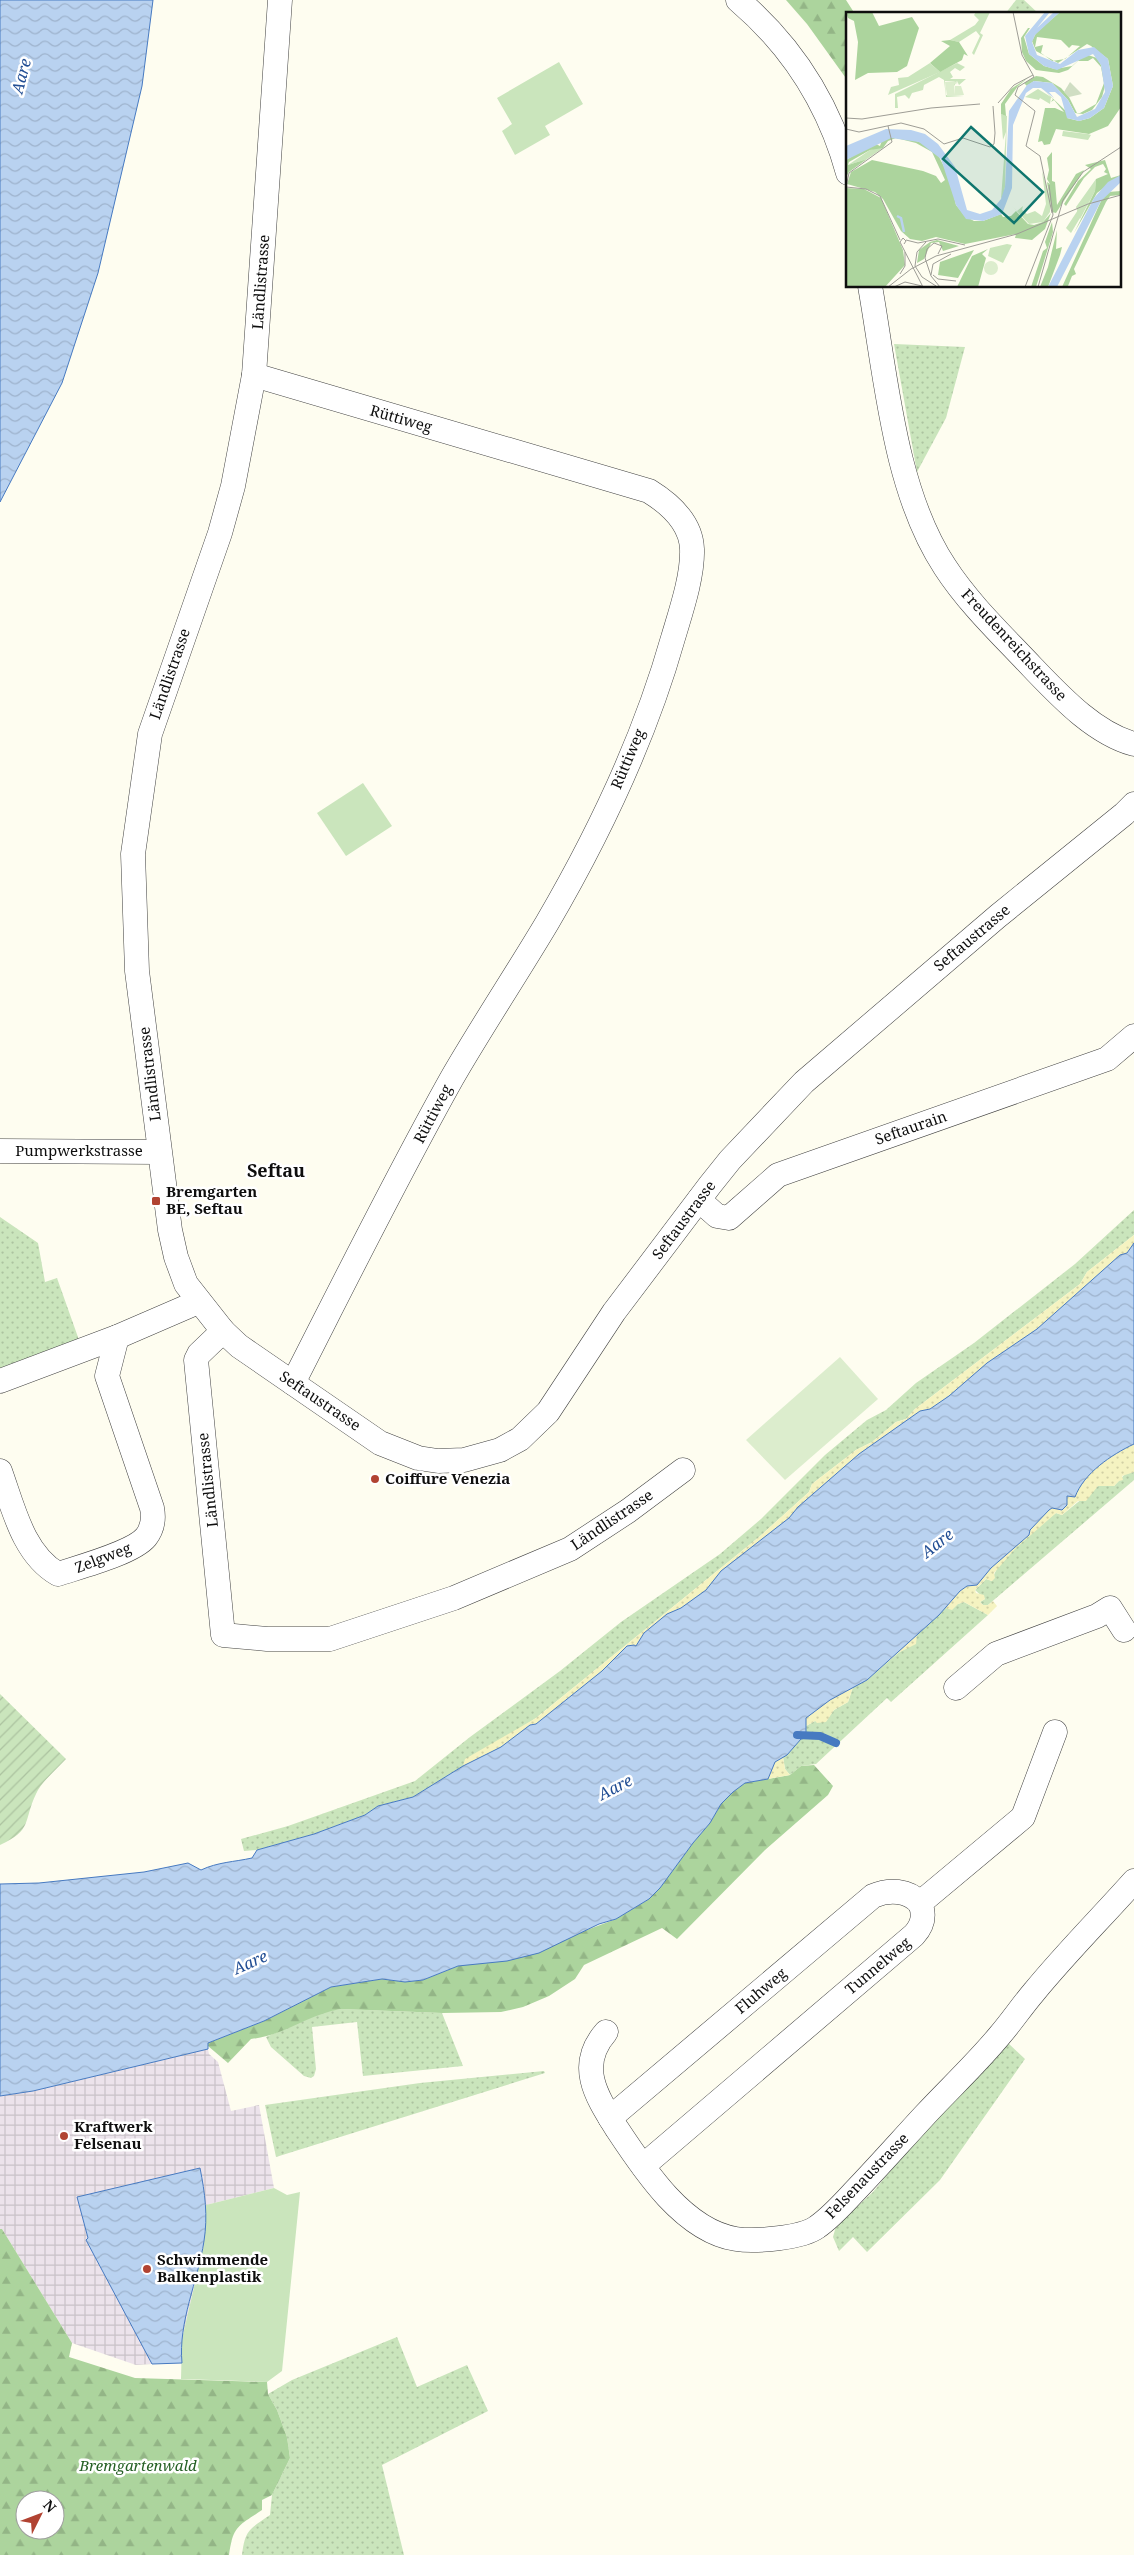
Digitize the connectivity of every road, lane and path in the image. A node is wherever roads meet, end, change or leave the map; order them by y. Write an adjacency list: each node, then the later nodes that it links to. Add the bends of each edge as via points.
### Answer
1 (280, 0): 5 (street, Ländlistrasse)
2 (738, 0): 3 (street, via 776,35 811,84)
3 (846, 166)
4 (870, 288): 6 (street, Freudenreichstrasse, via 901,461 913,502 944,567 972,604 1067,701 1103,729)
5 (254, 375): 10 (street, Ländlistrasse, via 233,486 220,533 150,734 133,854 137,971); 16 (street, Rüttiweg, via 649,491 679,514 689,534 692,551 684,598 664,671 628,761 584,856 450,1082)
6 (1134, 744)
7 (1134, 804): 11 (street, Seftaustrasse, via 804,1082 730,1160)
8 (1134, 1036): 11 (street, Seftaurain, via 1108,1059 778,1175 729,1218 717,1216)
9 (0, 1151): 10 (street, Pumpwerkstrasse)
10 (159, 1152): 12 (street, Ländlistrasse, via 176,1257 186,1284)
11 (699, 1200): 16 (street, Seftaustrasse, via 614,1312 548,1412 520,1439 500,1450 464,1460 418,1458 380,1443)
12 (198, 1302): 13 (street, Ländlistrasse); 14 (street)
13 (223, 1331): 16 (street, Seftaustrasse); 17 (street, Ländlistrasse, via 196,1360 223,1635 330,1639 454,1598 570,1549)
14 (117, 1337): 15 (street); 18 (street, Zelgweg, via 107,1376 152,1508 154,1518 147,1536 129,1549 58,1574 42,1562 25,1537)
15 (0, 1381)
16 (293, 1383)
17 (683, 1470)
18 (0, 1471)
19 (1124, 1630): 20 (street, via 1110,1608 1097,1616 996,1654)
20 (956, 1688)
21 (1055, 1732): 23 (street, via 1023,1816)
22 (1134, 1881): 26 (street, Felsenaustrasse, via 1034,1991 1000,2036 817,2228 798,2234 750,2240 718,2234 678,2208)
23 (920, 1903): 25 (street, Fluhweg, via 896,1892 873,1896); 26 (street, Tunnelweg, via 923,1917 920,1929 914,1935)
24 (606, 2032): 25 (street, Felsenaustrasse, via 598,2041 590,2065 592,2083)
25 (610, 2118): 26 (street, Felsenaustrasse)
26 (643, 2166)

